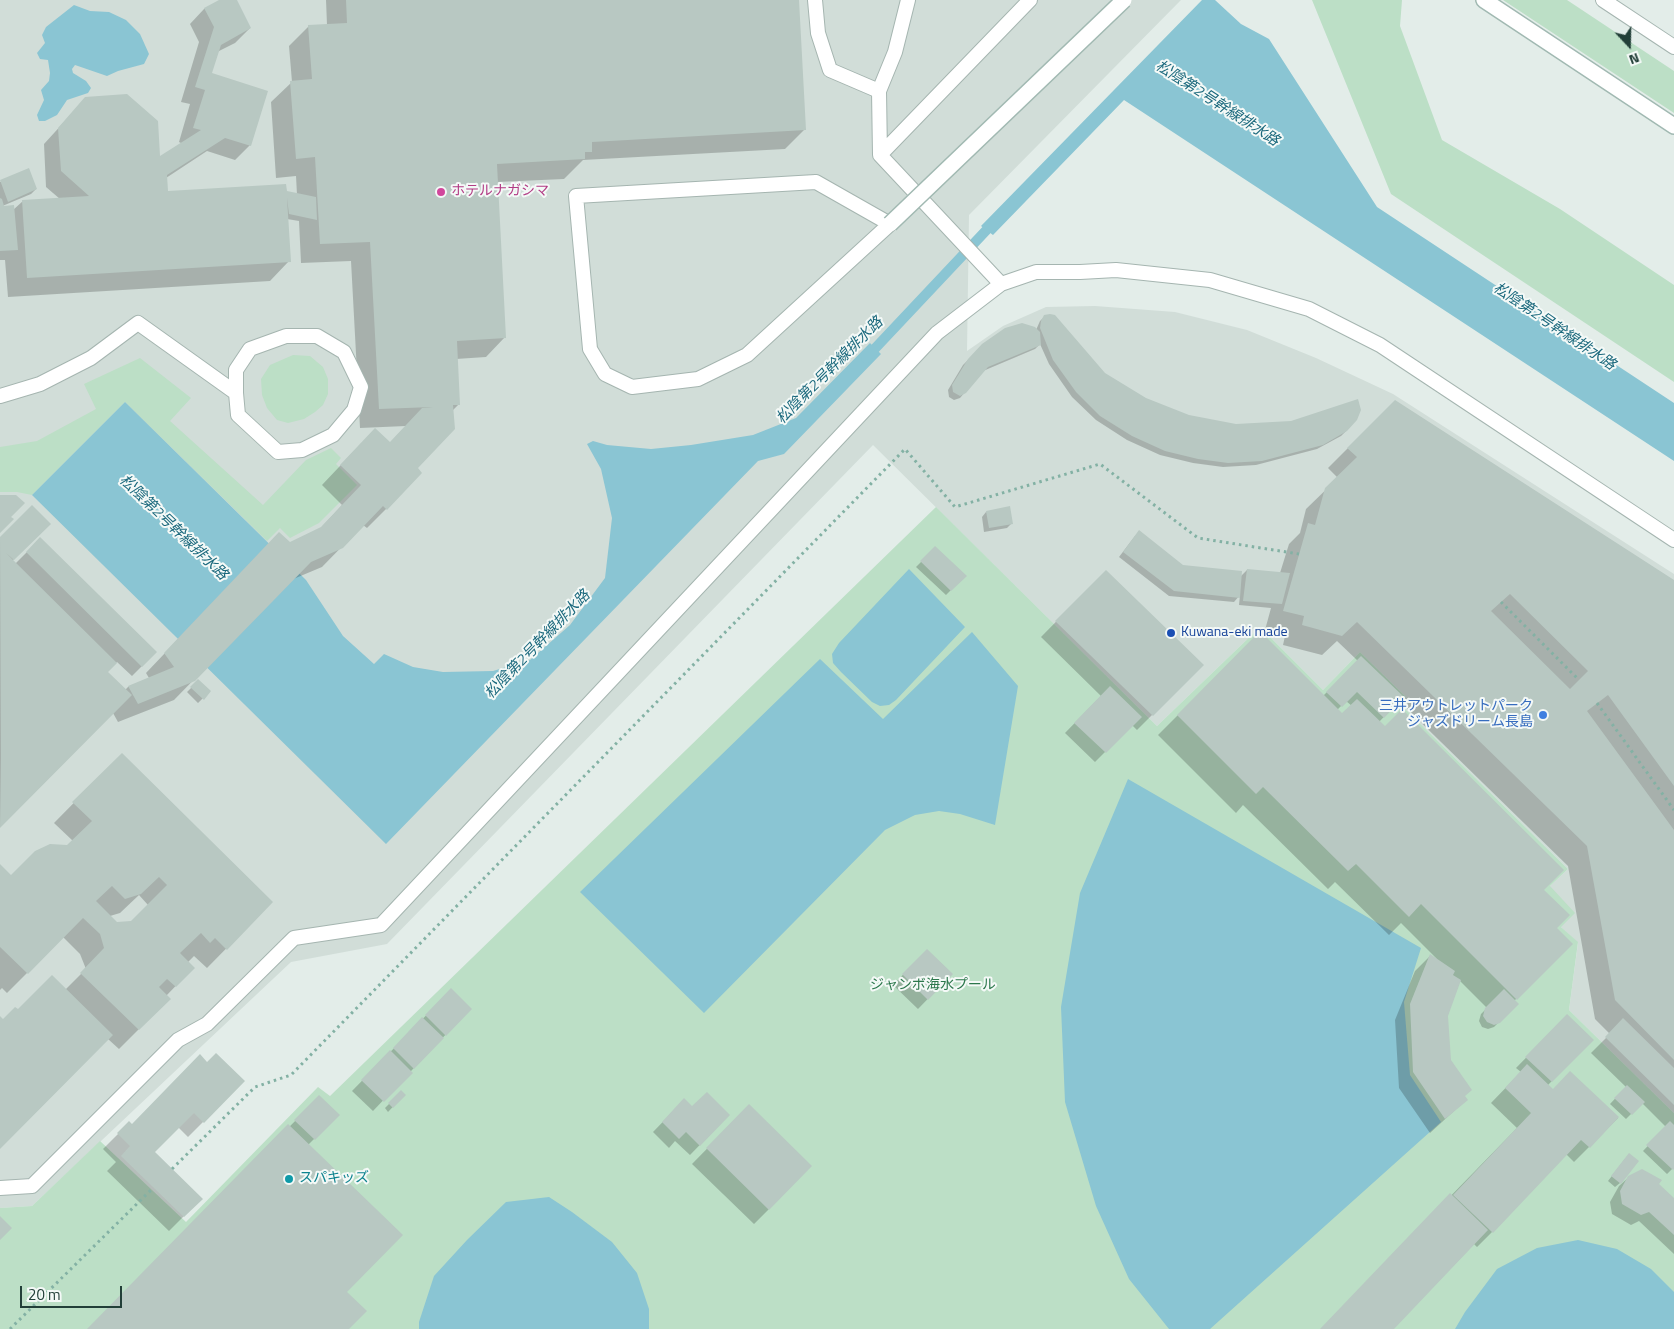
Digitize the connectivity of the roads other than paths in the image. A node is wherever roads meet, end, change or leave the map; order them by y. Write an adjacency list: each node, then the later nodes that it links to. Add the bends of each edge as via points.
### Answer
1 (815, 0): 8 (lane, via 818,33 830,70)
2 (908, 0): 8 (lane, via 895,52)
3 (1030, 0): 10 (lane)
4 (1124, 0): 11 (street, bridge)
5 (1484, 0): 9 (street)
6 (1603, 0): 7 (lane)
7 (1674, 47)
8 (878, 91): 10 (lane)
9 (1674, 126)
10 (880, 155): 12 (lane)
11 (890, 224): 11 (lane, via 747,355 698,379 632,387 605,374 590,350 576,196 816,182)
12 (1001, 284): 15 (lane, via 1036,272 1116,270 1210,280 1309,309 1380,345); 16 (lane, via 937,333 381,925 294,938 207,1024 178,1040 32,1186)
13 (236, 393): 13 (lane, via 238,415 278,452 302,450 334,434 354,410 361,387 344,352 317,336 286,336 250,349 236,370); 14 (lane, via 138,323 91,358 40,384)
14 (0, 396)
15 (1674, 540)
16 (0, 1188)

